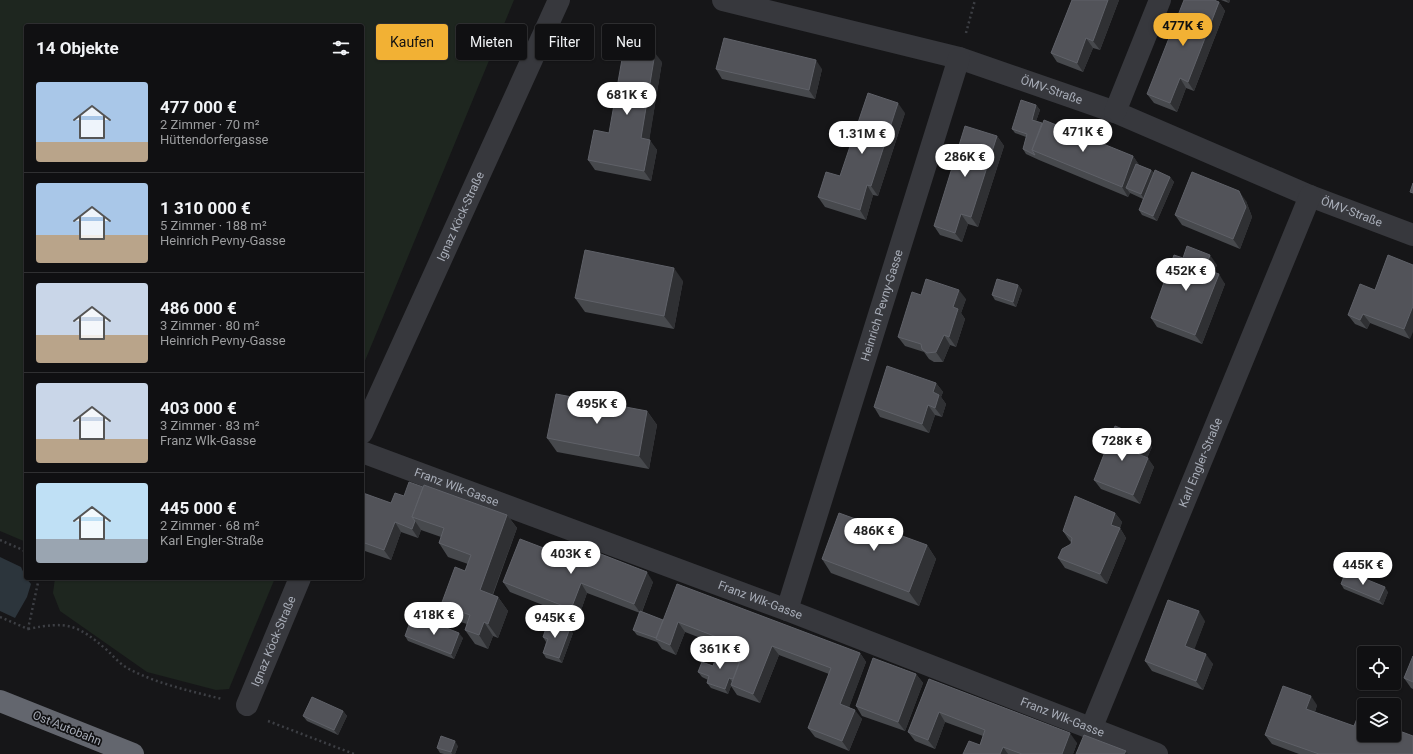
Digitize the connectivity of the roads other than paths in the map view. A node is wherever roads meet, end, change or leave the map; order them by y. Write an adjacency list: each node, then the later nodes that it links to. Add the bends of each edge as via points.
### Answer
1 (559, 0): 9 (street, Ignaz Köck-Straße)
2 (723, 0): 4 (street, ÖMV-Straße)
3 (1160, 0): 6 (street)
4 (792, 8): 5 (street, ÖMV-Straße)
5 (960, 58): 6 (street, ÖMV-Straße); 12 (street, Heinrich Pevny-Gasse)
6 (1115, 112): 7 (street, ÖMV-Straße)
7 (1310, 196): 8 (street, ÖMV-Straße); 15 (street, Karl Engler-Straße)
8 (1413, 235)
9 (364, 429)
10 (364, 453): 12 (street, Franz Wlk-Gasse)
11 (299, 580): 14 (street, Ignaz Köck-Straße)
12 (787, 610): 15 (street, Franz Wlk-Gasse)
13 (0, 701): 16 (highway, Ost Autobahn)
14 (247, 705)
15 (1092, 729): 17 (street, Franz Wlk-Gasse)
16 (133, 754)
17 (1157, 754)

